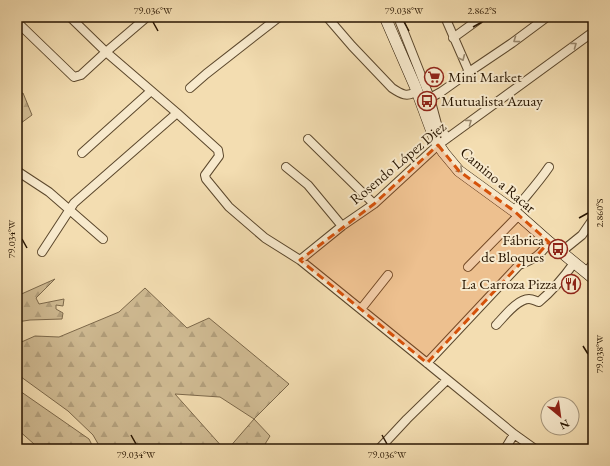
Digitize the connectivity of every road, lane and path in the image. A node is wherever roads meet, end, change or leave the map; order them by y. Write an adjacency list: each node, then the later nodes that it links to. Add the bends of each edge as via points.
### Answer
1 (70, 17): 13 (street)
2 (147, 17): 13 (street)
3 (279, 17): 15 (street)
4 (327, 17): 17 (street, via 392,88 408,95)
5 (385, 17): 17 (street, Camino a Racar)
6 (398, 17): 18 (street)
7 (445, 17): 12 (street)
8 (482, 17): 12 (street)
9 (547, 17): 14 (street, one-way to 14)
10 (17, 22): 13 (street, via 74,77 81,75)
11 (593, 32): 20 (street, Rosendo López Diez, one-way to 11)
12 (453, 38): 14 (street, one-way to 14)
13 (106, 52): 16 (street)
14 (468, 72): 18 (street, via 441,92)
15 (190, 88)
16 (152, 91): 19 (street); 23 (street)
17 (417, 91): 22 (street, Camino a Racar)
18 (429, 97): 20 (street, via 437,124)
19 (177, 113): 28 (street); 36 (street, via 218,150 219,156 205,176 216,192 229,207 265,238)
20 (449, 137): 22 (street, Rosendo López Diez)
21 (308, 139): 27 (street)
22 (436, 143): 27 (street, Rosendo López Diez); 29 (street, Camino a Racar, one-way to 29, via 459,171)
23 (82, 153)
24 (286, 167): 31 (street, via 308,185)
25 (550, 167): 29 (street, via 528,194)
26 (17, 171): 28 (street)
27 (374, 204): 31 (street, Rosendo López Diez)
28 (69, 209): 32 (street); 34 (street)
29 (517, 213): 33 (street, Camino a Racar); 38 (street)
30 (593, 219): 35 (street, via 582,234)
31 (342, 226): 36 (street, Rosendo López Diez)
32 (104, 239)
33 (549, 242): 35 (street, Camino a Racar); 43 (street, via 533,260 519,265)
34 (42, 252)
35 (561, 252): 37 (street, Camino a Racar)
36 (300, 260): 41 (street)
37 (574, 263): 39 (street, Camino a Racar); 42 (street, via 546,297 539,302 529,299 522,301)
38 (468, 267)
39 (590, 272)
40 (388, 275): 41 (street)
41 (361, 309): 43 (street)
42 (496, 325)
43 (427, 363): 44 (street)
44 (447, 380): 45 (street); 46 (street)
45 (514, 434): 47 (street); 48 (street)
46 (379, 449)
47 (505, 449)
48 (534, 449)

